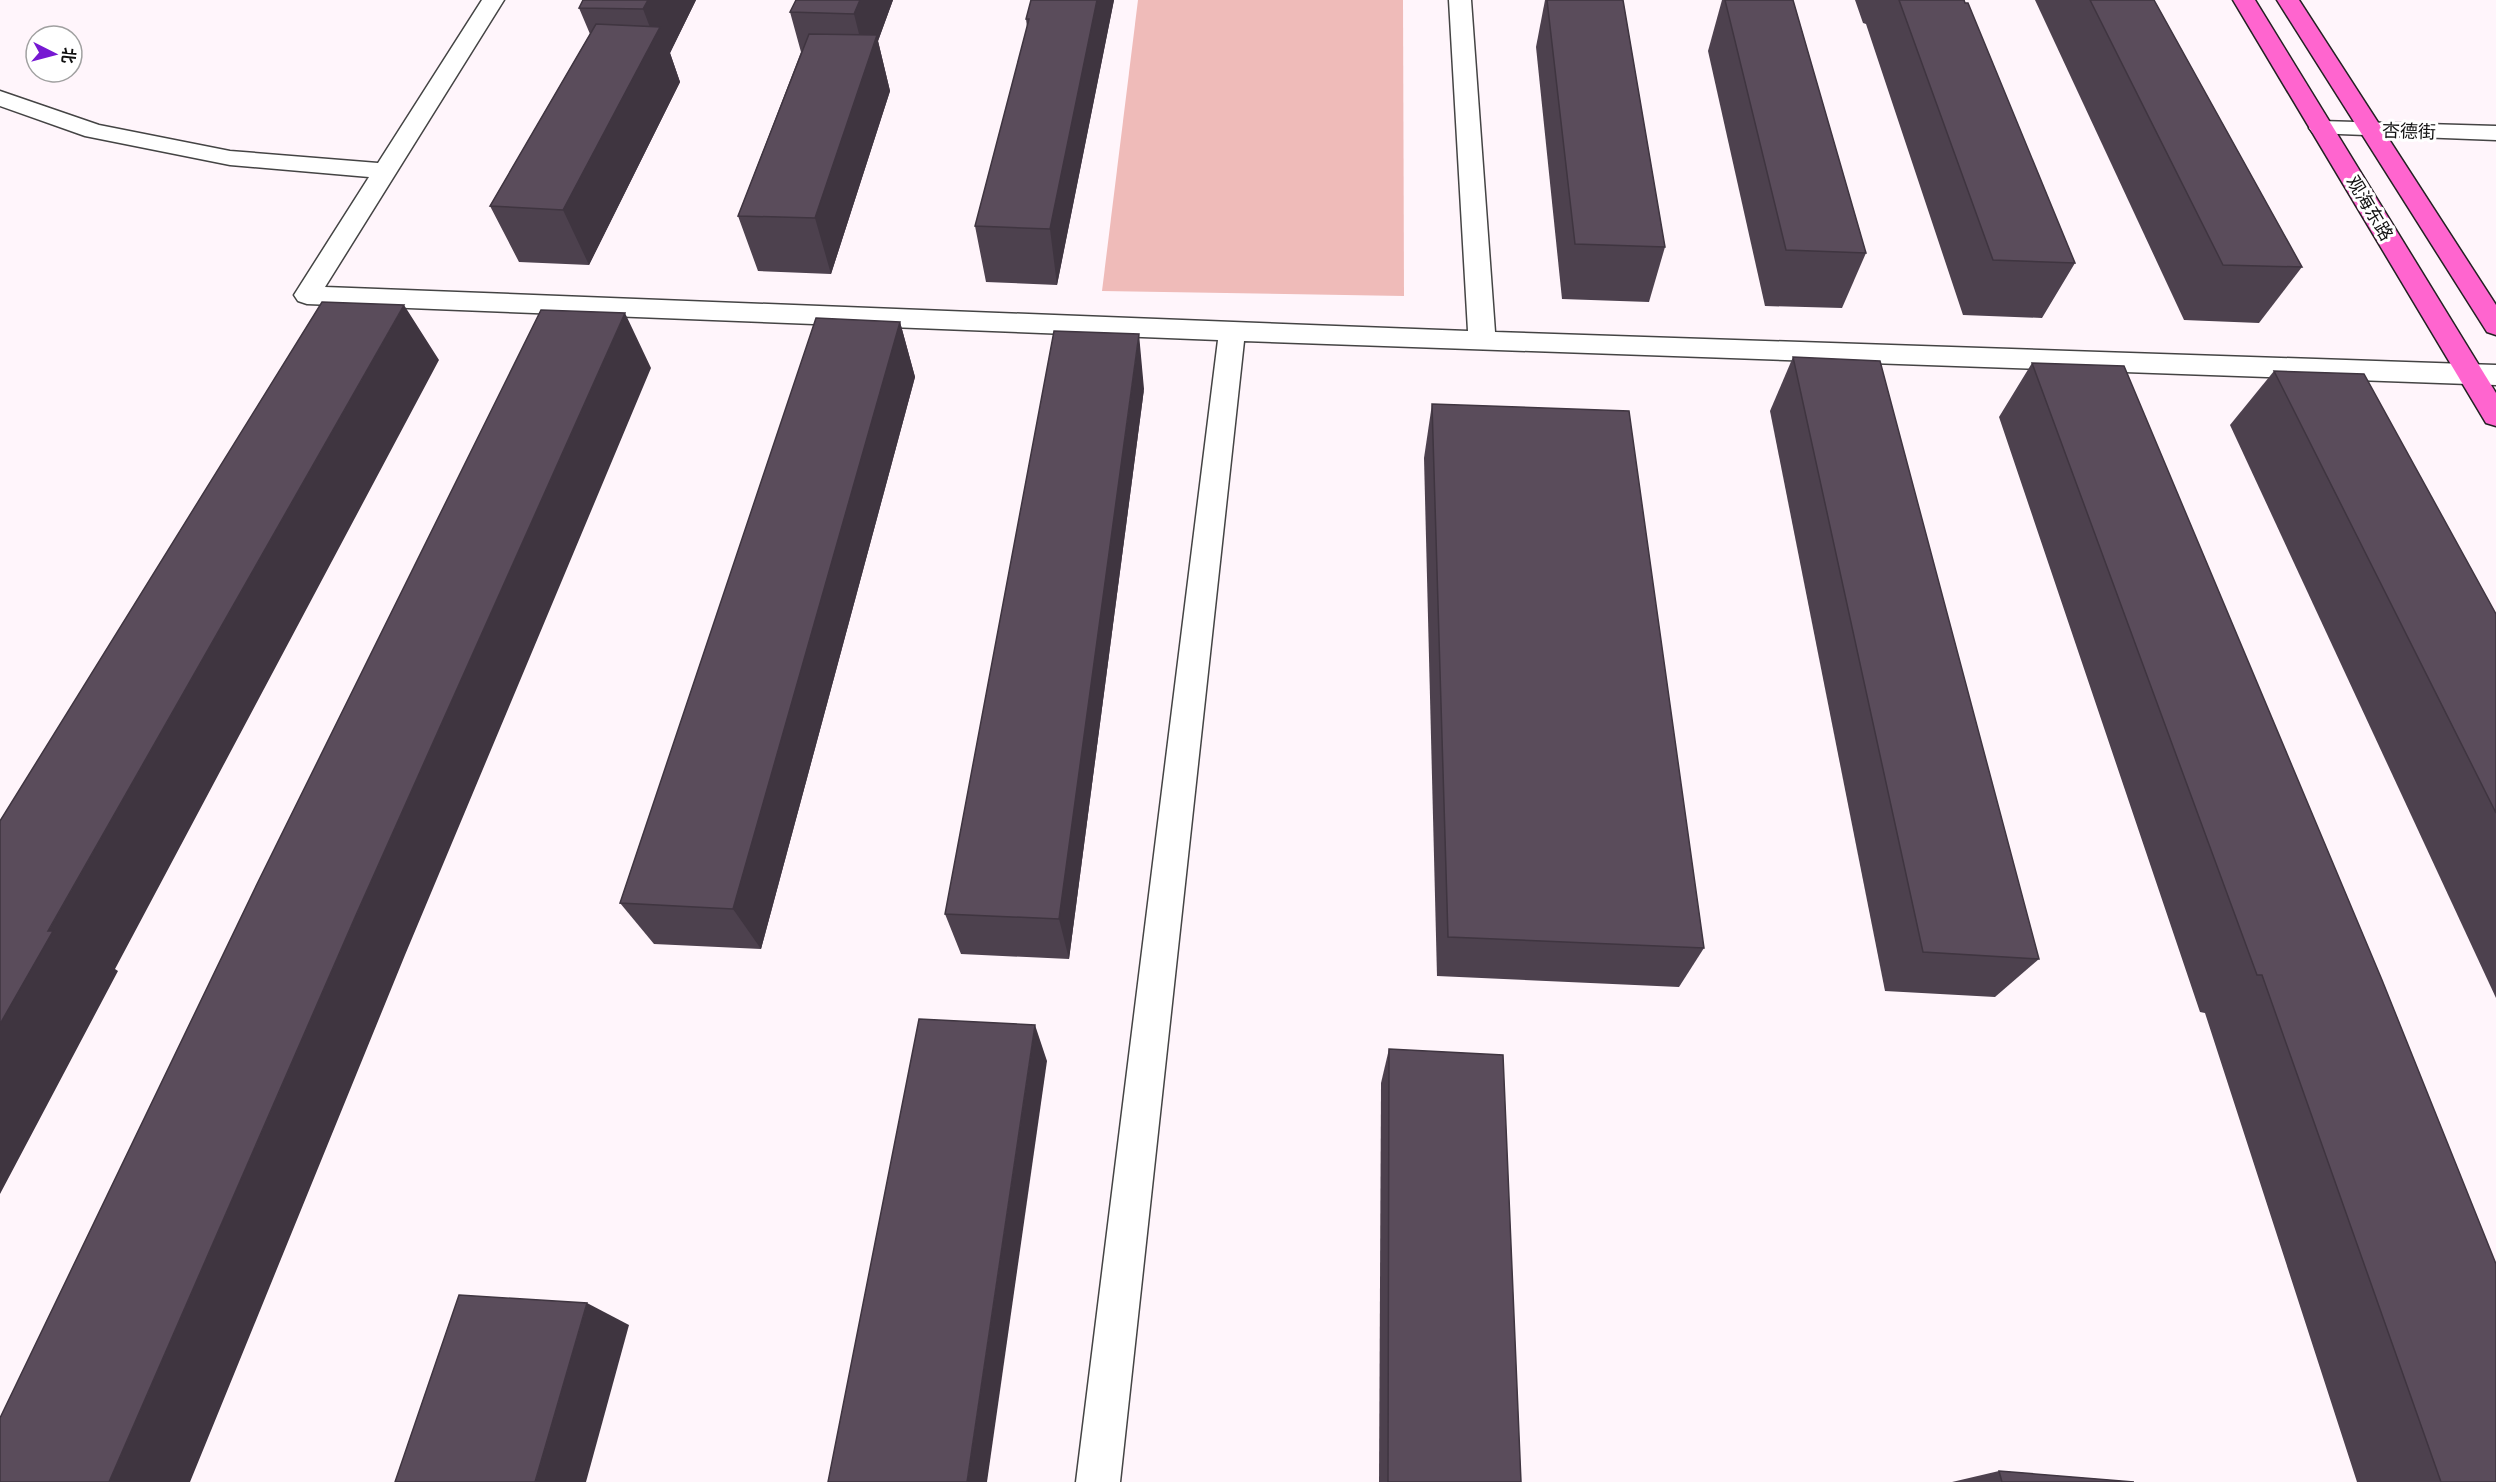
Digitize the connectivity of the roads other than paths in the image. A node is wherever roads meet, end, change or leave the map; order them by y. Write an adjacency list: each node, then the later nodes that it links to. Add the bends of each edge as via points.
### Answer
1 (493, 0): 9 (street)
2 (1460, 0): 12 (street)
3 (2244, 0): 6 (main road, 观海东路)
4 (2288, 0): 7 (main road, 观海东路)
5 (0, 98): 9 (street, via 93,131 230,158)
6 (2321, 128): 7 (street, 杏德街); 13 (main road, 观海东路)
7 (2370, 130): 8 (street, 杏德街); 10 (main road, 观海东路)
8 (2496, 133)
9 (385, 171): 11 (street, via 307,295)
10 (2496, 326)
11 (1232, 331): 12 (street); 15 (street)
12 (1482, 341): 13 (street)
13 (2483, 374): 14 (main road, 观海东路)
14 (2496, 416)
15 (1098, 1482)

